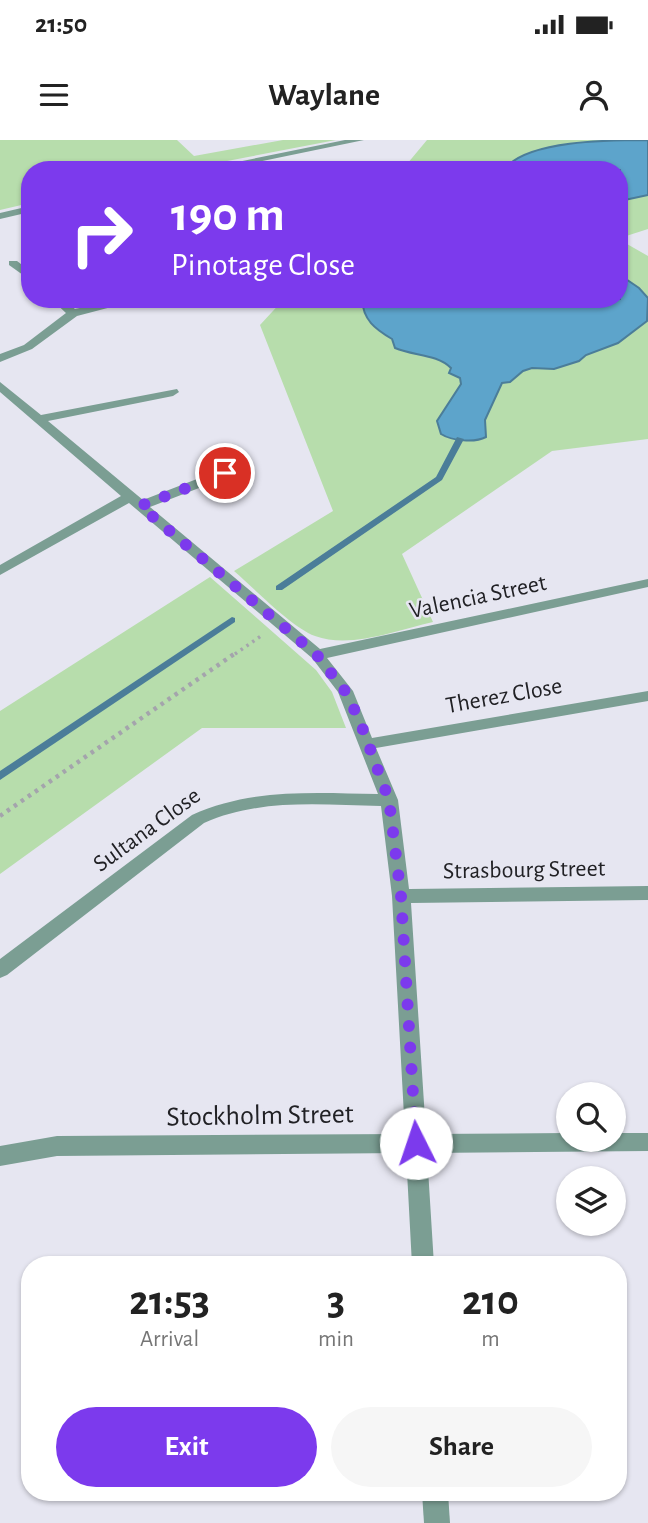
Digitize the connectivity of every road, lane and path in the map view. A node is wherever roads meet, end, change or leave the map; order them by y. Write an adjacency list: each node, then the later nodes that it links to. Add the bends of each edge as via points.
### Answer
1 (359, 140): 2 (street)
2 (250, 161)
3 (21, 211): 4 (street)
4 (0, 216)
5 (13, 263): 6 (street)
6 (21, 270)
7 (67, 308): 9 (street)
8 (96, 308): 9 (street)
9 (73, 313): 10 (street, via 28,348)
10 (0, 358)
11 (0, 386): 13 (street)
12 (173, 392): 13 (street)
13 (38, 419): 15 (street)
14 (225, 473): 15 (street)
15 (134, 501): 16 (street); 18 (street)
16 (0, 570)
17 (648, 583): 19 (street, Valencia Street)
18 (279, 624): 19 (street); 23 (path)
19 (317, 655): 21 (street, via 345,691)
20 (648, 696): 21 (street, Therez Close)
21 (368, 744): 22 (street)
22 (389, 800): 25 (street); 26 (street, Sultana Close, via 262,800 218,808)
23 (0, 816)
24 (648, 892): 25 (street, Strasbourg Street)
25 (401, 896): 28 (street)
26 (0, 970)
27 (648, 1142): 28 (street, Stockholm Street)
28 (416, 1143): 29 (street, Stockholm Street, via 57,1146); 30 (street)
29 (0, 1156)
30 (422, 1256)
31 (436, 1501): 32 (street)
32 (437, 1523)

